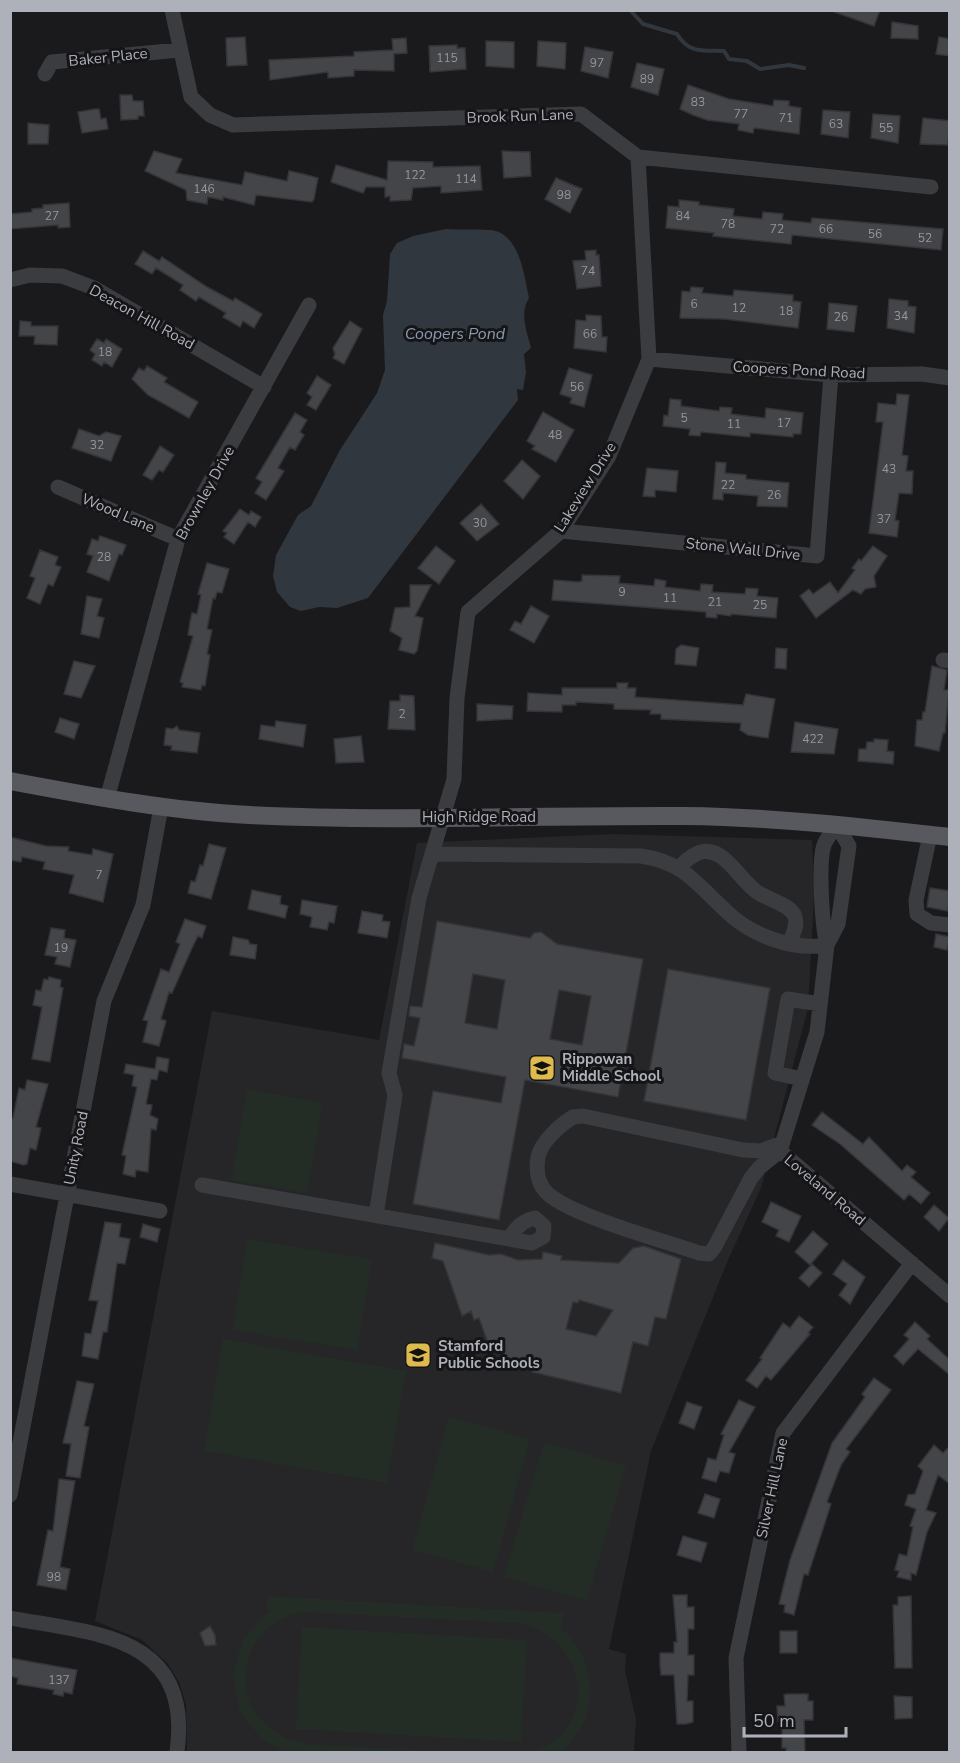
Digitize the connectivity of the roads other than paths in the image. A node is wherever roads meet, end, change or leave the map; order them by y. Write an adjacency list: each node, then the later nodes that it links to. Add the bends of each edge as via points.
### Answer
1 (172, 10): 2 (street, Brook Run Lane)
2 (179, 50): 3 (street, Baker Place, via 52,62); 4 (street, Brook Run Lane, via 191,97 210,115 233,125 581,114)
3 (45, 74)
4 (638, 157): 5 (street); 8 (street, Lakeview Drive)
5 (931, 187)
6 (10, 280): 11 (street, Deacon Hill Road, via 30,275 62,276 94,288)
7 (309, 305): 11 (street, Brownley Drive)
8 (649, 359): 9 (street, Coopers Pond Road); 13 (street, Lakeview Drive, via 609,456)
9 (831, 375): 10 (street, Coopers Pond Road, via 922,374); 13 (street, Stone Wall Drive, via 817,556)
10 (950, 378)
11 (264, 387): 14 (street, Brownley Drive)
12 (58, 487): 14 (street, Wood Lane)
13 (561, 531): 18 (street, Lakeview Drive, via 468,612 457,698 454,779)
14 (178, 539): 16 (street, Brownley Drive)
15 (10, 781): 16 (main road, High Ridge Road)
16 (108, 799): 17 (main road, High Ridge Road)
17 (162, 807): 18 (main road, High Ridge Road, via 249,815); 32 (street, Unity Road, via 143,905 104,1001)
18 (442, 818): 19 (main road, High Ridge Road, via 688,816); 22 (street, Lakeview Drive)
19 (837, 825): 20 (main road, High Ridge Road); 26 (street, Loveland Road, via 822,854 823,930); 26 (street, Loveland Road, via 846,837 849,857 838,924)
20 (930, 835): 21 (main road, High Ridge Road); 24 (street, via 916,900 917,914 931,923)
21 (950, 837)
22 (433, 854): 23 (street, via 641,856); 34 (street, Lakeview Drive, via 419,898 389,1073 395,1095)
23 (680, 868): 25 (street, via 726,912 756,932); 25 (street, via 701,852 717,854 753,889 791,910 796,927)
24 (950, 925)
25 (789, 944): 26 (street)
26 (827, 945): 27 (street, Loveland Road)
27 (820, 1004): 28 (street, Loveland Road, via 817,1032); 28 (street, via 788,999 775,1073)
28 (802, 1079): 29 (street, Loveland Road)
29 (781, 1147): 29 (street, via 743,1150 573,1117 542,1146 538,1178 545,1191 574,1209 709,1254 751,1178); 36 (street, Loveland Road)
30 (10, 1184): 32 (street)
31 (202, 1185): 34 (street)
32 (67, 1193): 33 (street); 38 (street, Unity Road)
33 (160, 1211)
34 (376, 1215): 35 (street)
35 (510, 1238)
36 (912, 1263): 37 (street, Loveland Road); 41 (street, Silver Hill Lane, via 783,1433 736,1658)
37 (950, 1296)
38 (10, 1495)
39 (10, 1618): 40 (street, via 113,1638 145,1654 162,1670 173,1692 179,1720)
40 (177, 1752)
41 (739, 1752)

